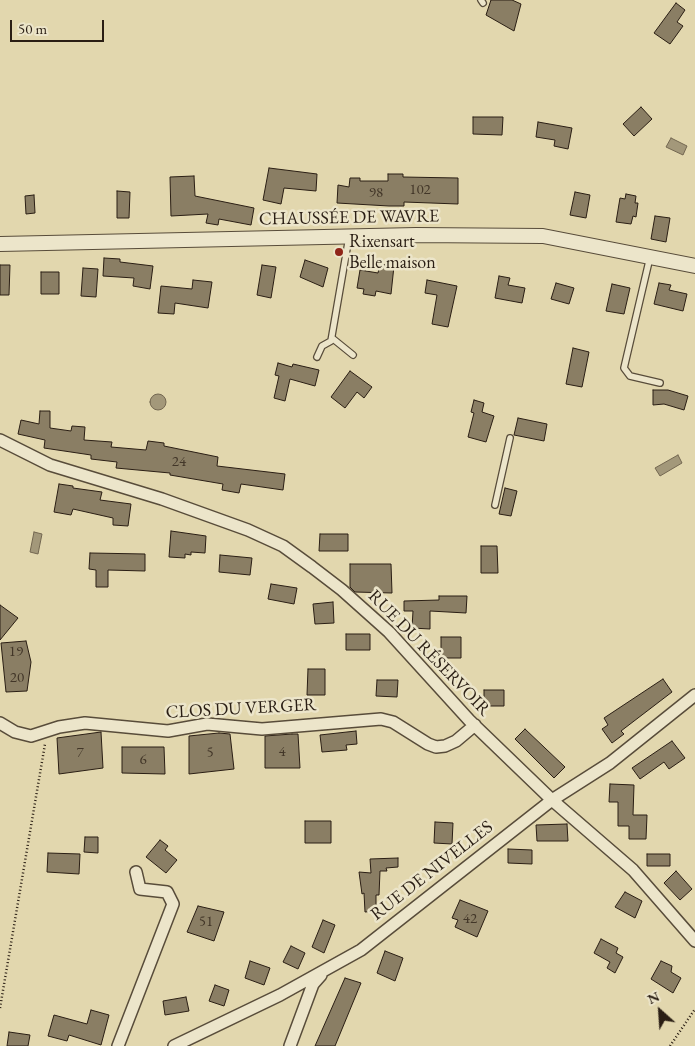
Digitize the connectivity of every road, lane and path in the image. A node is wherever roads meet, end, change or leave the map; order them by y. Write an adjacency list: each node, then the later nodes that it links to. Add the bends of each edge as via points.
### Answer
1 (349, 237): 2 (street, CHAUSSÉE DE WAVRE); 3 (street, CHAUSSÉE DE WAVRE, via 543,236); 5 (lane)
2 (0, 244)
3 (650, 257): 4 (street, CHAUSSÉE DE WAVRE); 8 (lane, via 624,368 630,376)
4 (695, 266)
5 (332, 338): 6 (lane); 7 (lane, via 322,346)
6 (353, 355)
7 (317, 357)
8 (660, 383)
9 (510, 438): 11 (lane)
10 (0, 440): 14 (street, RUE DU RÉSERVOIR, via 50,465 162,499 283,546 342,590 389,632)
11 (494, 505)
12 (695, 695): 16 (street, RUE DE NIVELLES, via 610,762)
13 (0, 723): 15 (street, CLOS DU VERGER, via 31,736)
14 (475, 726): 15 (street, CLOS DU VERGER, via 456,741 436,747 393,722 381,719 262,729 207,724 168,731 85,723); 16 (street, RUE DU RÉSERVOIR)
15 (46, 731): 20 (path, via 40,783)
16 (552, 800): 18 (street, RUE DU RÉSERVOIR, via 633,870); 19 (street, RUE DE NIVELLES, via 361,950)
17 (136, 872): 22 (street, via 140,889 167,892 172,904)
18 (695, 941)
19 (322, 972): 23 (street, RUE DE NIVELLES); 24 (street, via 313,984)
20 (0, 1008)
21 (695, 1009): 25 (path)
22 (118, 1046)
23 (174, 1046)
24 (290, 1046)
25 (670, 1046)

